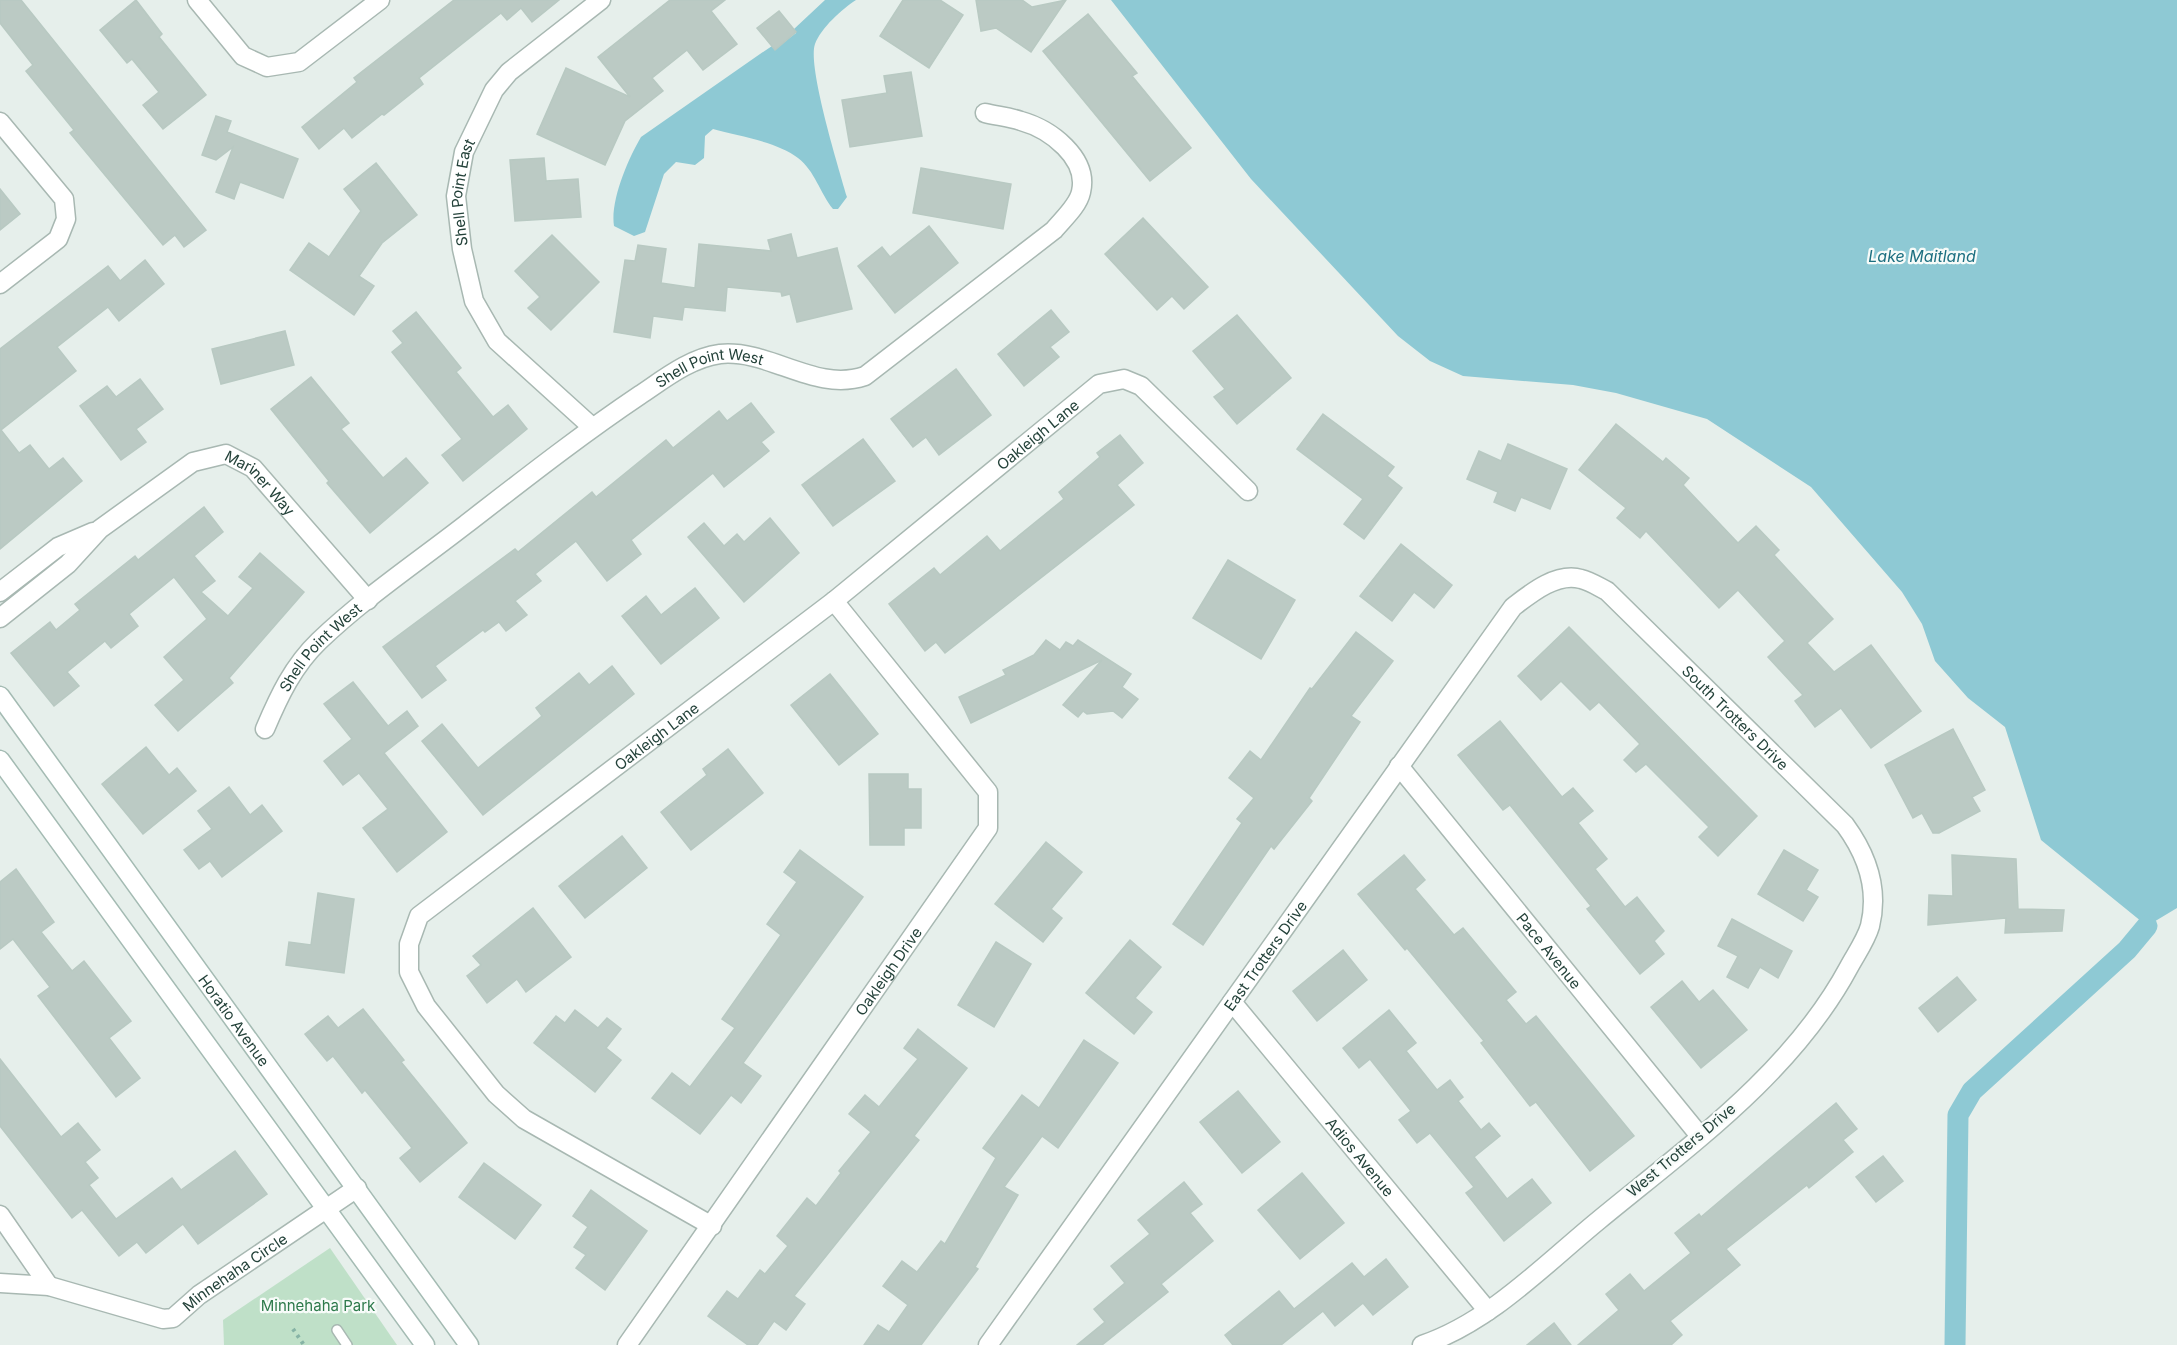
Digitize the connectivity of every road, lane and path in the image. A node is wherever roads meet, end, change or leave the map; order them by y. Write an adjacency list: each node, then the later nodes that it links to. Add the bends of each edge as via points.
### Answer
1 (197, 0): 2 (street, via 243,56 267,67 299,62)
2 (380, 0)
3 (601, 0): 7 (street, Shell Point East, via 508,72 494,90 464,152 456,196 462,249 474,301 497,341)
4 (985, 113): 7 (street, Shell Point West, via 1023,121 1050,135 1074,156 1082,178 1081,193 1054,230 865,376 851,381 827,381 754,356 719,354 683,366)
5 (0, 122): 6 (street, via 64,199 66,219 58,239)
6 (0, 284)
7 (592, 427): 12 (street, Shell Point West)
8 (1248, 491): 13 (street, Oakleigh Lane, via 1142,386 1124,379 1099,384)
9 (100, 529): 11 (street, Mariner Way, via 58,547); 12 (street, Mariner Way, via 193,462 226,454 254,468); 14 (street, Mariner Way, via 68,564)
10 (1557, 580): 18 (street, East Trotters Drive, via 1536,589 1513,607); 19 (street, South Trotters Drive, via 1579,578 1607,591 1845,825 1868,867)
11 (0, 592)
12 (368, 600): 16 (street, Shell Point West, via 318,642 285,683)
13 (834, 601): 25 (street, Oakleigh Drive, via 988,792 988,828); 25 (street, Oakleigh Lane, via 420,916 409,944 409,972 426,1006 496,1094 524,1119)
14 (0, 618)
15 (0, 696): 22 (street, Horatio Avenue)
16 (265, 729)
17 (0, 760): 23 (street)
18 (1399, 766): 20 (street, East Trotters Drive); 21 (street, Pace Avenue)
19 (1875, 897): 21 (street, West Trotters Drive, via 1869,929 1834,994 1768,1076)
20 (1232, 1002): 28 (street, Adios Avenue); 36 (street, East Trotters Drive)
21 (1700, 1136): 28 (street, West Trotters Drive)
22 (357, 1188): 23 (street, Minnehaha Circle); 35 (street, Horatio Avenue)
23 (328, 1209): 27 (street, Minnehaha Circle, via 199,1295 174,1317 163,1319); 34 (street)
24 (0, 1215): 27 (street)
25 (712, 1226): 31 (street, Oakleigh Drive)
26 (0, 1283): 27 (street, Minnehaha Circle)
27 (49, 1286)
28 (1488, 1311): 37 (street, West Trotters Drive, via 1449,1336)
29 (293, 1329): 32 (path)
30 (337, 1330): 33 (lane)
31 (634, 1343)
32 (304, 1345)
33 (347, 1345)
34 (425, 1345)
35 (469, 1345)
36 (988, 1345)
37 (1422, 1345)

